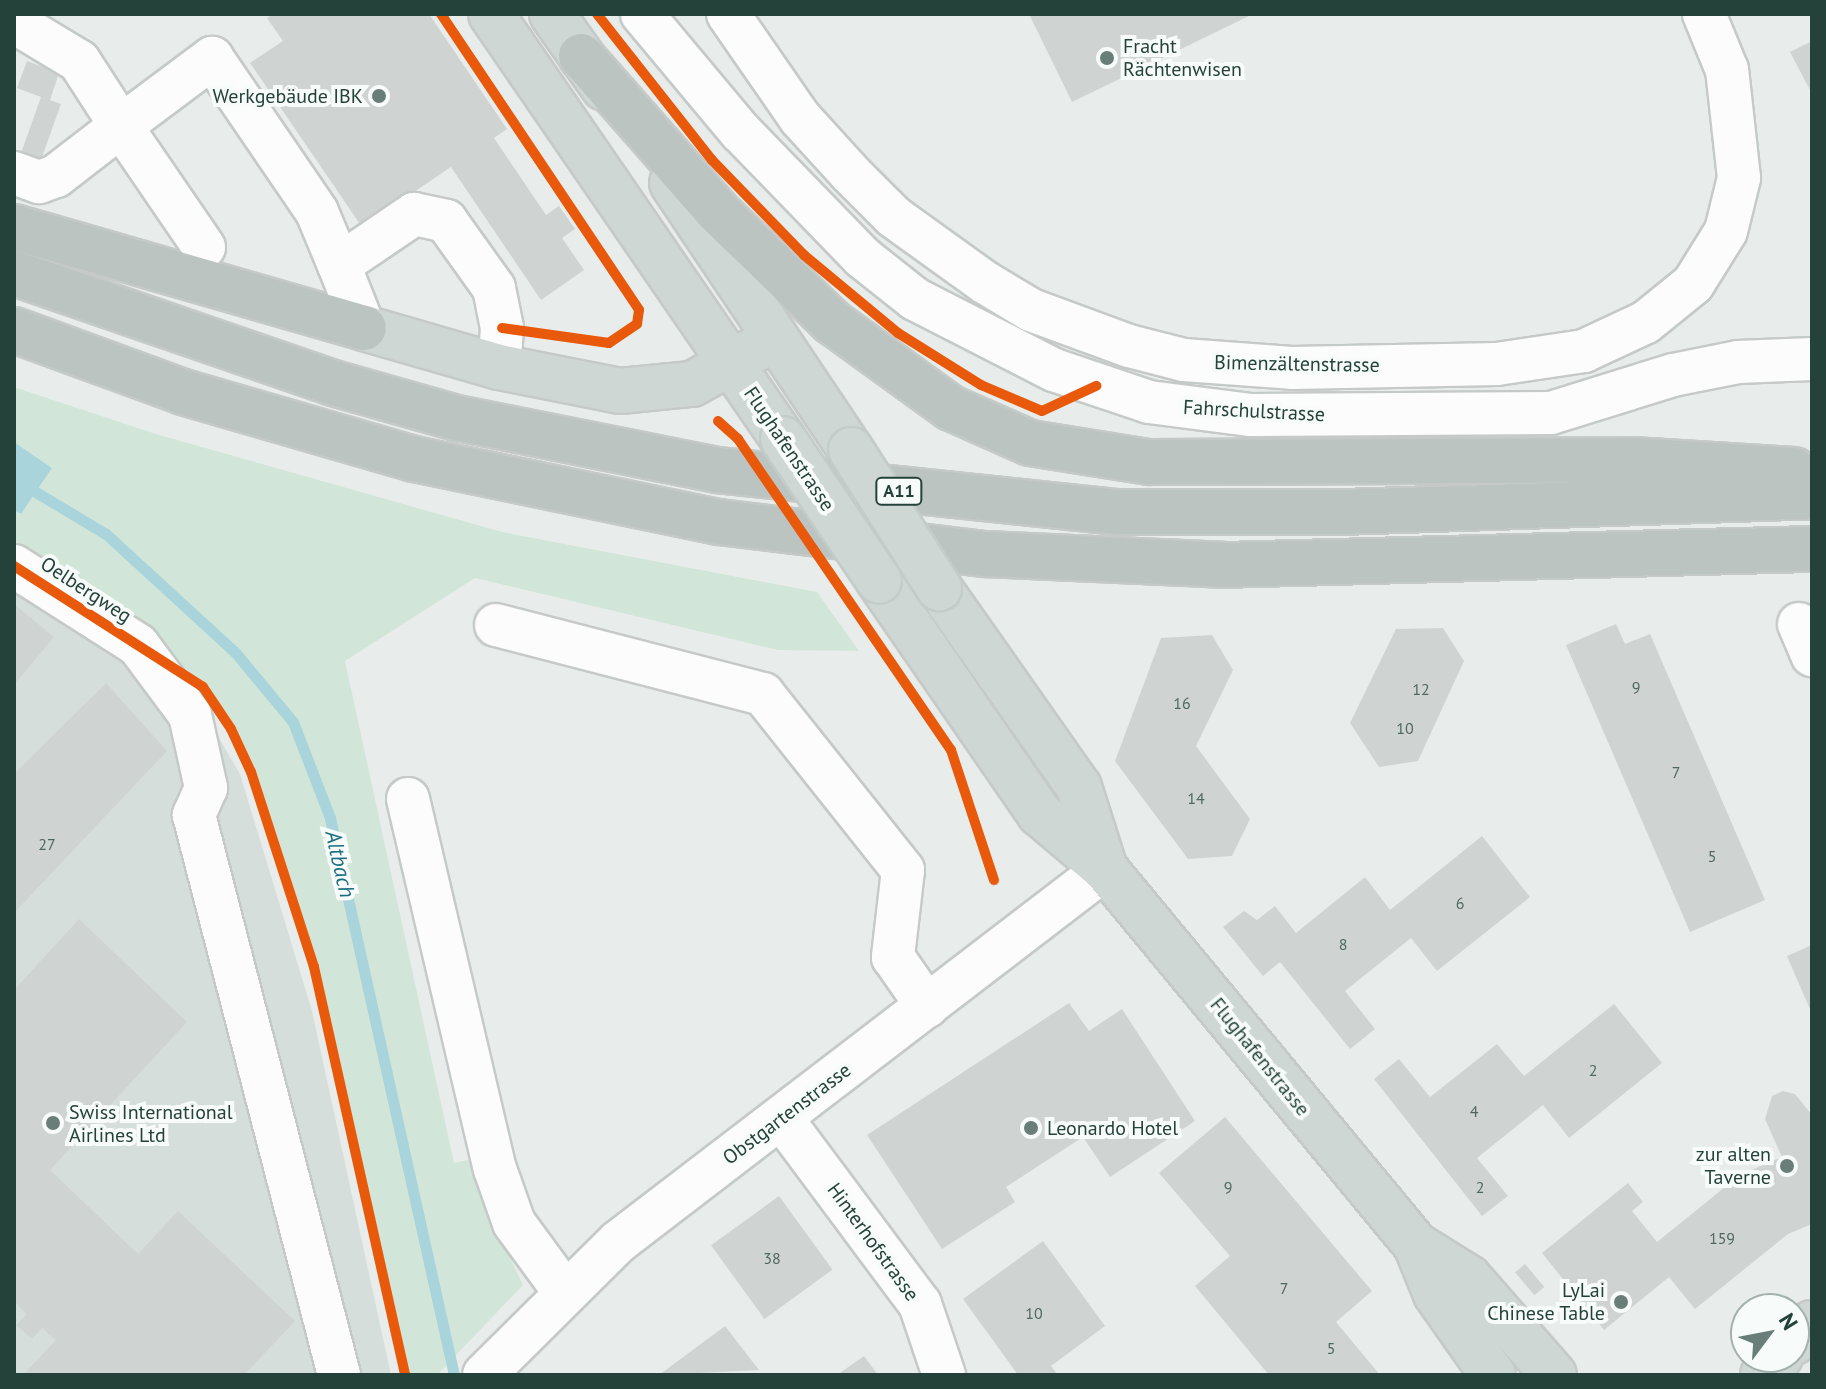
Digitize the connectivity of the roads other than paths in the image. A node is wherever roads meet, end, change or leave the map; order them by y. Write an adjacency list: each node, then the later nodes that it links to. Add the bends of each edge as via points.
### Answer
1 (491, 14): 18 (main road, Flughafenstrasse)
2 (552, 14): 7 (main road, Flughafenstrasse)
3 (642, 14): 17 (street, Fahrschulstrasse, via 740,131 862,257 915,299 1054,370 1149,402 1251,415 1551,413 1673,375 1738,362)
4 (728, 14): 5 (street, Bimenzältenstrasse, via 800,118 850,173 894,217 986,283 1031,310 1129,346 1184,360 1292,368 1497,364 1584,351 1646,322 1693,284 1726,231 1739,178 1727,70)
5 (1704, 14)
6 (14, 22): 8 (street, via 79,61)
7 (581, 56): 16 (main road, Flughafenstrasse); 20 (highway, via 717,211 832,322 951,408 1030,443 1100,459 1149,462 1632,460)
8 (121, 126): 9 (street, via 56,176 39,182); 11 (street); 12 (street, via 212,58 317,212)
9 (14, 173)
10 (14, 227): 14 (highway)
11 (204, 247)
12 (339, 265): 14 (street); 19 (street, via 414,214 446,221 494,288 502,328)
13 (14, 273): 21 (highway, A11, via 333,383 472,421 717,470 1118,512 1342,512)
14 (364, 328): 19 (main road)
15 (14, 330): 22 (highway, via 183,392 385,451 719,522 985,554 1223,565)
16 (778, 336): 18 (main road); 26 (main road, Flughafenstrasse, bridge, via 939,588 1079,787)
17 (1812, 359)
18 (732, 364): 19 (main road, via 692,384 634,391); 26 (main road, Flughafenstrasse, bridge, via 1040,814)
19 (499, 367)
20 (1812, 470)
21 (1812, 496)
22 (1812, 549)
23 (14, 566): 32 (street, Oelbergweg, via 138,645 177,691 203,753 206,788 194,815)
24 (496, 625): 27 (street, via 763,694 903,870 893,957)
25 (408, 799): 30 (street, via 495,1169 514,1223)
26 (1105, 869): 27 (street, Obstgartenstrasse); 29 (main road, Flughafenstrasse)
27 (927, 1006): 28 (street, Obstgartenstrasse)
28 (782, 1119): 30 (street, Obstgartenstrasse, via 618,1242); 33 (street, Hinterhofstrasse, via 920,1304)
29 (1416, 1245): 34 (main road, Flughafenstrasse, via 1436,1294); 35 (main road, Flughafenstrasse, via 1469,1278)
30 (564, 1291): 31 (street, Obstgartenstrasse)
31 (486, 1374)
32 (339, 1375)
33 (944, 1375)
34 (1493, 1375)
35 (1554, 1375)

